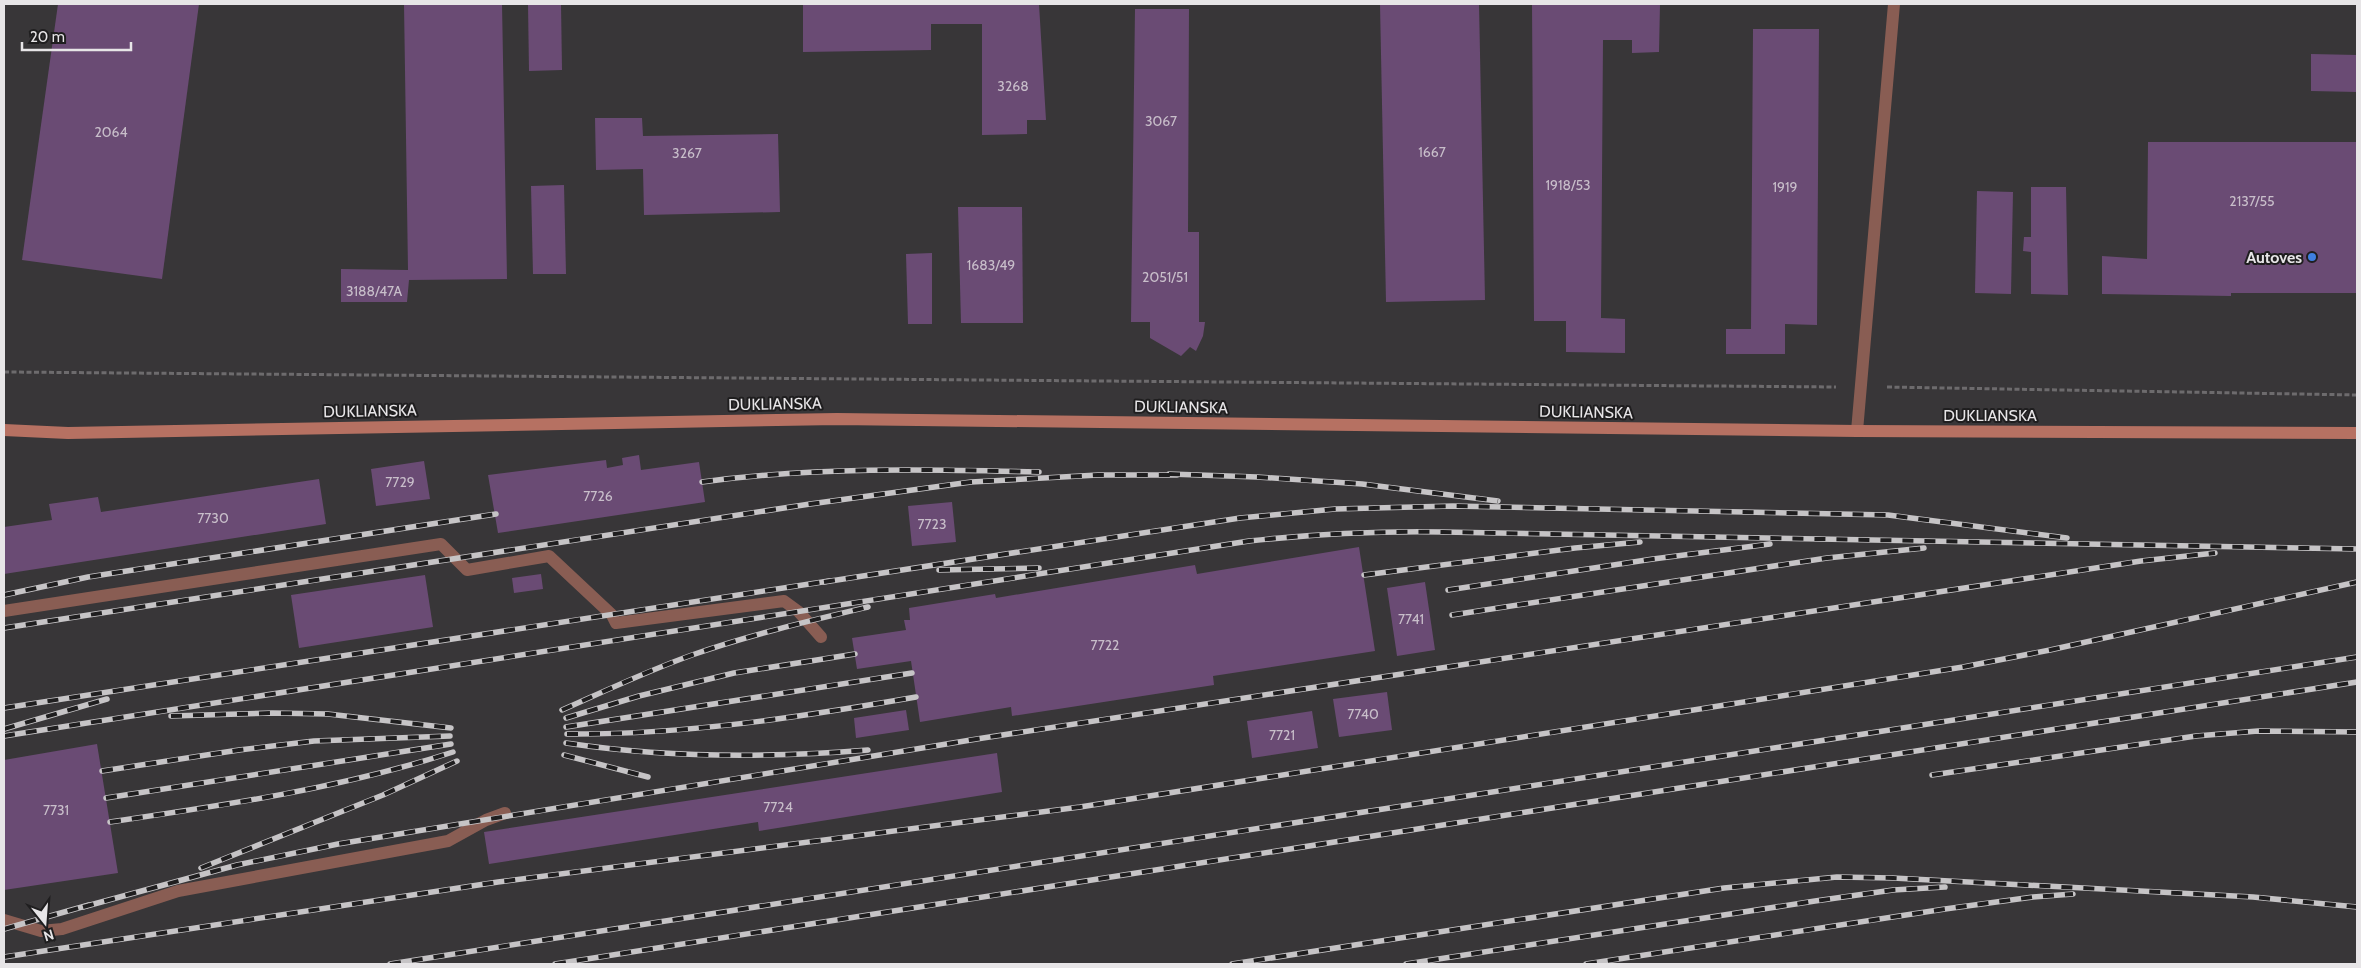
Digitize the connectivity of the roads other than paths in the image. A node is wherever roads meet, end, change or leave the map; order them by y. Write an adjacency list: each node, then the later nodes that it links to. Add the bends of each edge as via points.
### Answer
1 (1894, 4): 3 (lane)
2 (4, 430): 3 (street, DUKLIANSKA, via 78,433 837,419)
3 (1857, 431): 4 (street, DUKLIANSKA)
4 (2357, 434)
5 (4, 610): 6 (lane, via 441,544 467,570 549,556 612,615 616,623 784,600)
6 (821, 637)
7 (505, 812): 8 (lane, via 448,841 178,891 62,929 41,931)
8 (4, 920)

